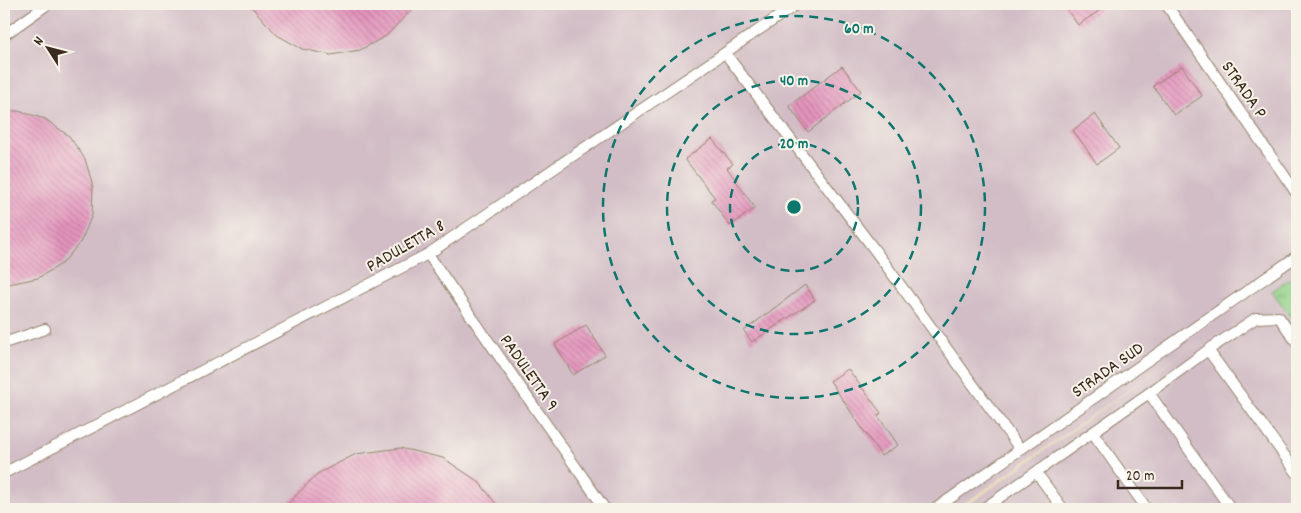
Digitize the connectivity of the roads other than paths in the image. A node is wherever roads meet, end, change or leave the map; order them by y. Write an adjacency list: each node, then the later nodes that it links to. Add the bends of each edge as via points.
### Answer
1 (48, 4): 4 (lane)
2 (797, 4): 5 (lane, PADULETTA 8)
3 (1166, 4): 6 (lane, STRADA P)
4 (4, 35)
5 (726, 53): 7 (lane, PADULETTA 8); 15 (lane)
6 (1297, 194)
7 (428, 254): 17 (lane, PADULETTA 8); 19 (lane, PADULETTA 9)
8 (1297, 256): 15 (lane, STRADA SUD)
9 (45, 329): 10 (lane)
10 (4, 343)
11 (1297, 343): 12 (lane, via 1279,317 1256,318)
12 (1208, 350): 13 (lane); 18 (lane)
13 (1149, 393): 14 (lane); 24 (lane)
14 (1093, 433): 16 (lane); 23 (lane)
15 (1020, 449): 20 (lane, STRADA SUD)
16 (1036, 472): 21 (lane); 22 (lane)
17 (4, 473)
18 (1297, 473)
19 (605, 509)
20 (934, 509)
21 (984, 509)
22 (1063, 509)
23 (1147, 509)
24 (1231, 509)

